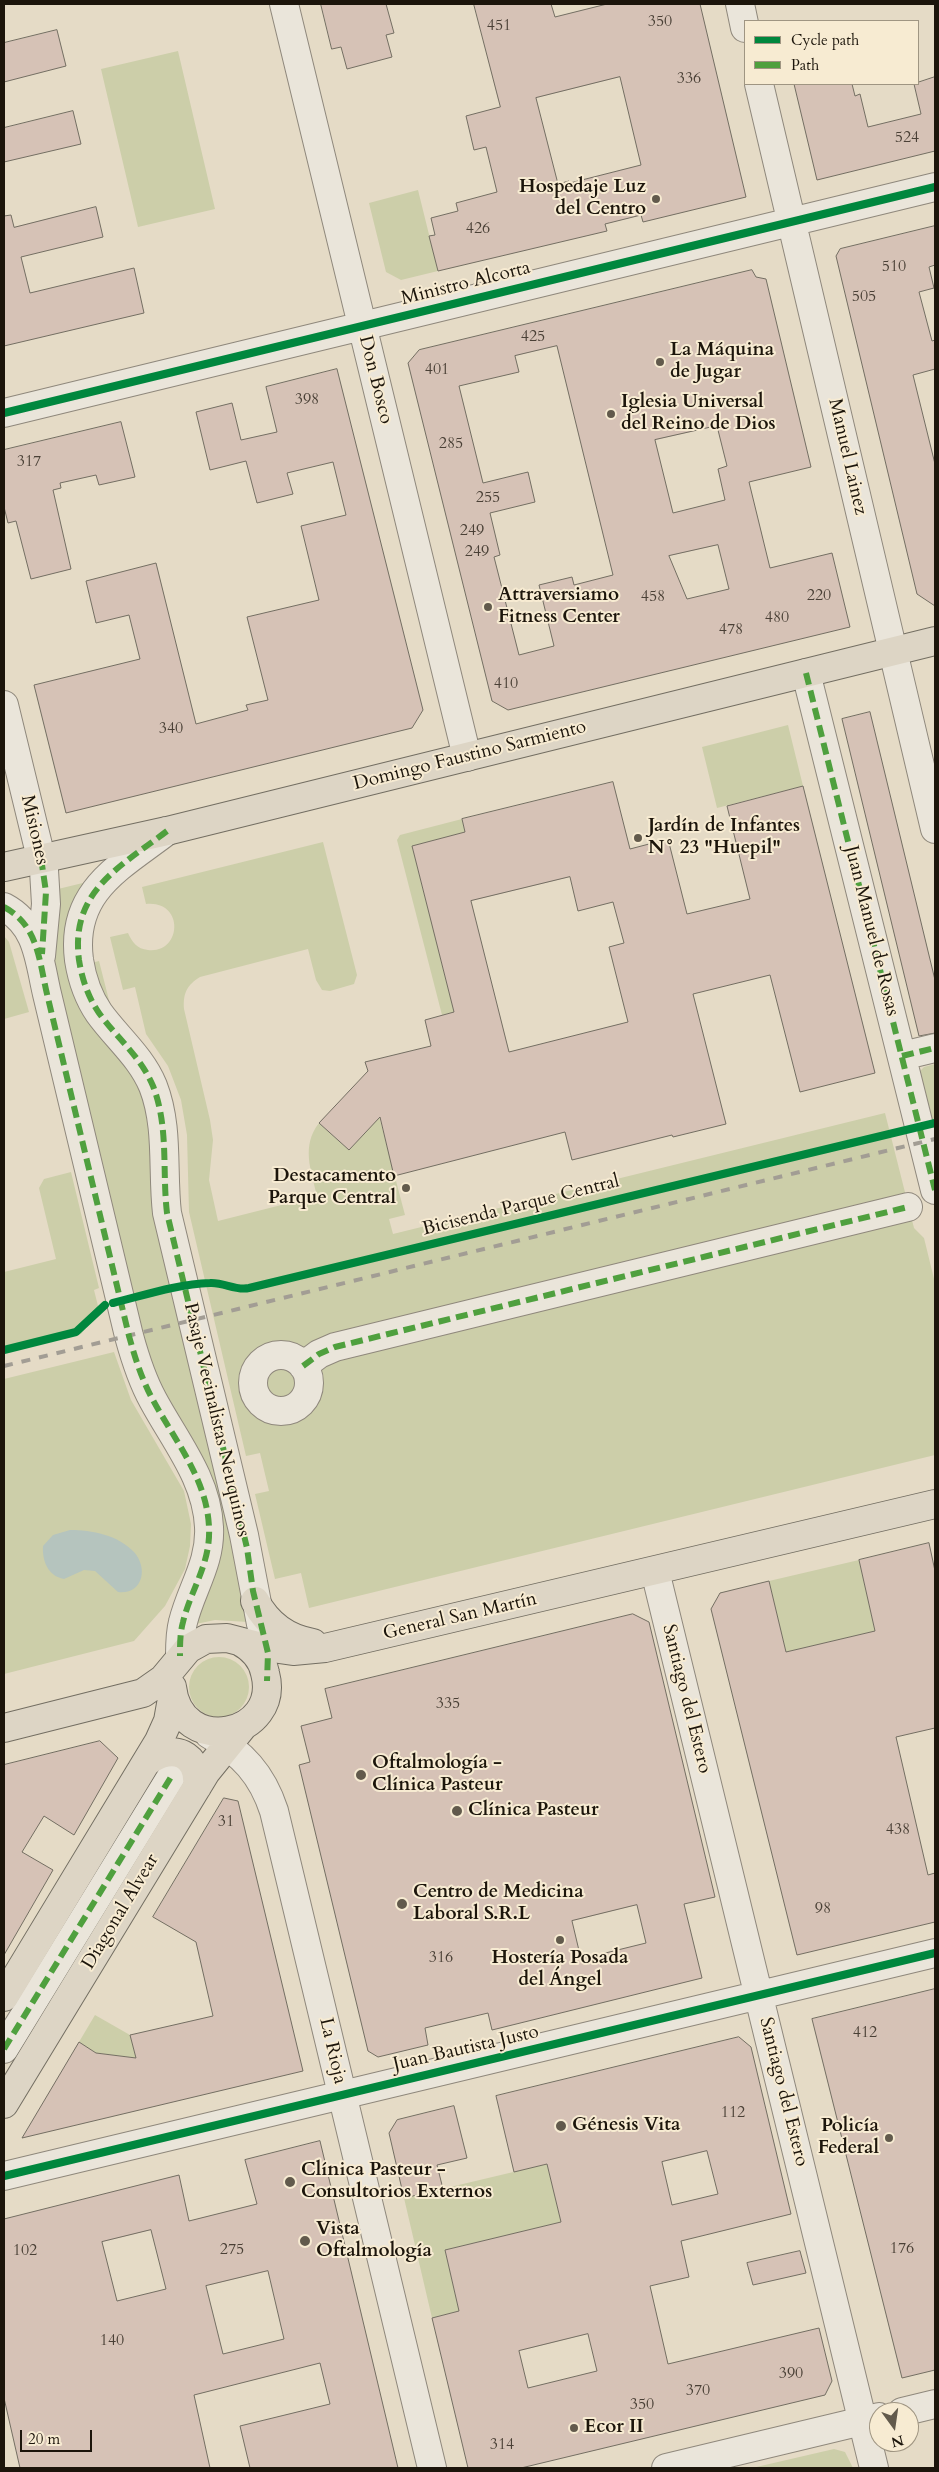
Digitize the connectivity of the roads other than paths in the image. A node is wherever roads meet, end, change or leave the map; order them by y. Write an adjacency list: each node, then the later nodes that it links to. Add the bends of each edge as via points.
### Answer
1 (284, 4): 7 (street, Don Bosco)
2 (740, 4): 3 (street)
3 (744, 23)
4 (758, 85): 6 (street, Manuel Lainez)
5 (935, 186): 6 (street, Ministro Alcorta)
6 (791, 221): 7 (street, Ministro Alcorta); 10 (street, Manuel Lainez)
7 (362, 326): 8 (street, Ministro Alcorta); 13 (street, Don Bosco)
8 (4, 413)
9 (935, 641): 10 (main road, Domingo Faustino Sarmiento)
10 (893, 652): 11 (main road, Domingo Faustino Sarmiento); 14 (street, Manuel Lainez)
11 (806, 673): 13 (main road, Domingo Faustino Sarmiento); 21 (street, Juan Manuel de Rosas)
12 (4, 705): 16 (street, Misiones)
13 (467, 757): 15 (main road, Domingo Faustino Sarmiento)
14 (935, 829)
15 (167, 831): 16 (main road, Domingo Faustino Sarmiento); 27 (street, Pasaje Vecinalistas Neuquinos, via 103,880 92,894 80,920 78,950 83,978 94,1006 139,1061 158,1102 164,1134 167,1214 245,1542)
16 (41, 858): 17 (main road, Domingo Faustino Sarmiento); 19 (street, Misiones, via 46,904)
17 (4, 867)
18 (4, 907): 19 (street, Pasaje Vecinalistas Neuquinos, via 21,918)
19 (41, 958): 31 (street, Pasaje Vecinalistas Neuquinos, via 133,1349 146,1387 199,1482 208,1512 208,1556 183,1620)
20 (935, 1048): 21 (street)
21 (902, 1056): 22 (street, Juan Manuel de Rosas)
22 (935, 1190)
23 (908, 1207): 24 (street, via 335,1347)
24 (303, 1366)
25 (935, 1504): 26 (main road, General San Martín)
26 (655, 1571): 29 (main road, General San Martín); 41 (street, Santiago del Estero)
27 (255, 1601): 29 (main road, via 270,1622 291,1638); 30 (street, Pasaje Vecinalistas Neuquinos)
28 (234, 1640): 30 (main road, General San Martín); 31 (main road, General San Martín, via 206,1639); 32 (main road, via 257,1655)
29 (340, 1645): 30 (main road, General San Martín, via 293,1651)
30 (267, 1648): 32 (street, Pasaje Vecinalistas Neuquinos)
31 (177, 1661): 33 (main road); 35 (main road, General San Martín, via 158,1684 143,1693)
32 (267, 1681): 36 (main road, Diagonal Alvear, via 262,1706)
33 (173, 1693): 34 (main road, via 180,1712); 37 (main road, via 165,1730)
34 (194, 1725): 36 (street, La Rioja)
35 (4, 1728)
36 (236, 1735): 39 (main road, Diagonal Alvear); 44 (street, La Rioja, via 272,1805)
37 (147, 1762): 39 (main road, via 168,1751 182,1754 194,1764); 42 (main road)
38 (171, 1777): 43 (street)
39 (197, 1787): 45 (main road, Diagonal Alvear)
40 (935, 1953): 41 (street, Juan Bautista Justo)
41 (759, 1995): 44 (street, Juan Bautista Justo); 49 (street, Santiago del Estero)
42 (4, 1997)
43 (4, 2049)
44 (343, 2095): 46 (street, Juan Bautista Justo); 52 (street, La Rioja)
45 (4, 2104)
46 (4, 2176)
47 (935, 2404): 48 (street)
48 (919, 2408)
49 (869, 2411)
50 (869, 2419): 53 (street)
51 (873, 2452): 54 (street, Santiago del Estero)
52 (432, 2468)
53 (666, 2468)
54 (874, 2468)

